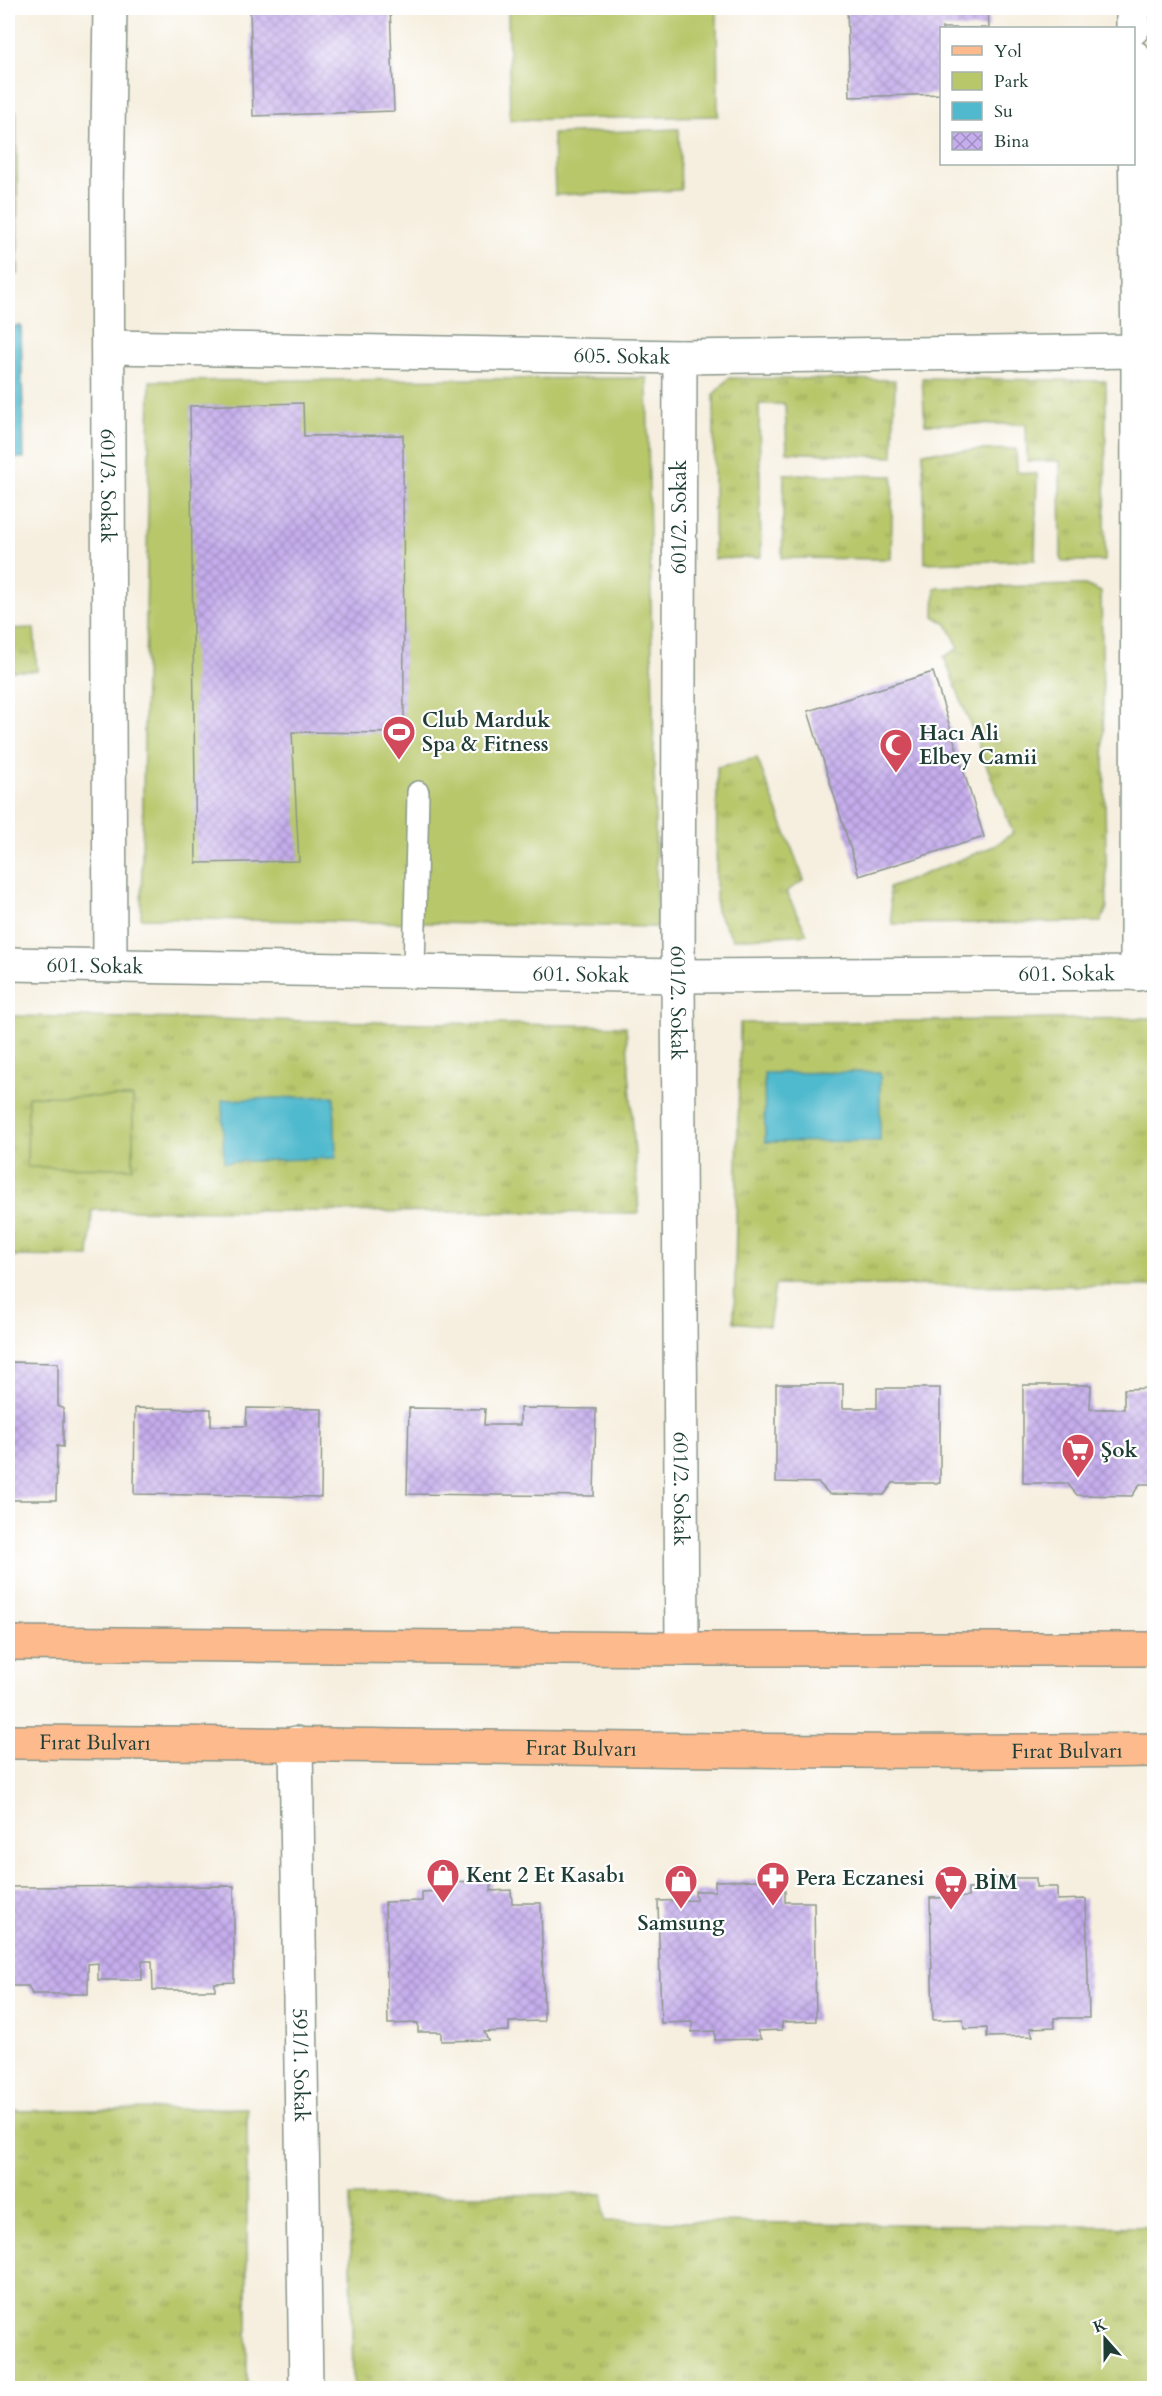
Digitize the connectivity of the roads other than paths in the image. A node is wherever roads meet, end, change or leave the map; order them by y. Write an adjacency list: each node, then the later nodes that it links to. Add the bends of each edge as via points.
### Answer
1 (110, 8): 5 (street, 601/3. Sokak)
2 (1133, 8): 3 (street)
3 (1133, 27)
4 (1135, 130): 6 (street)
5 (108, 347): 7 (street, 605. Sokak); 10 (street, 601/3. Sokak)
6 (1138, 351): 7 (street, 605. Sokak); 12 (street)
7 (680, 357): 13 (street, 601/2. Sokak)
8 (418, 792): 11 (lane)
9 (8, 964): 10 (street, 601. Sokak)
10 (110, 965): 11 (street, 601. Sokak)
11 (414, 971): 13 (street, 601. Sokak)
12 (1146, 973): 13 (street, 601. Sokak)
13 (678, 976): 15 (street, 601/2. Sokak)
14 (8, 1642): 15 (main road)
15 (682, 1649): 16 (main road)
16 (1155, 1649)
17 (8, 1742): 18 (main road, Fırat Bulvarı)
18 (296, 1743): 19 (main road, Fırat Bulvarı, via 826,1752); 20 (street, 591/1. Sokak)
19 (1155, 1750)
20 (306, 2388)

